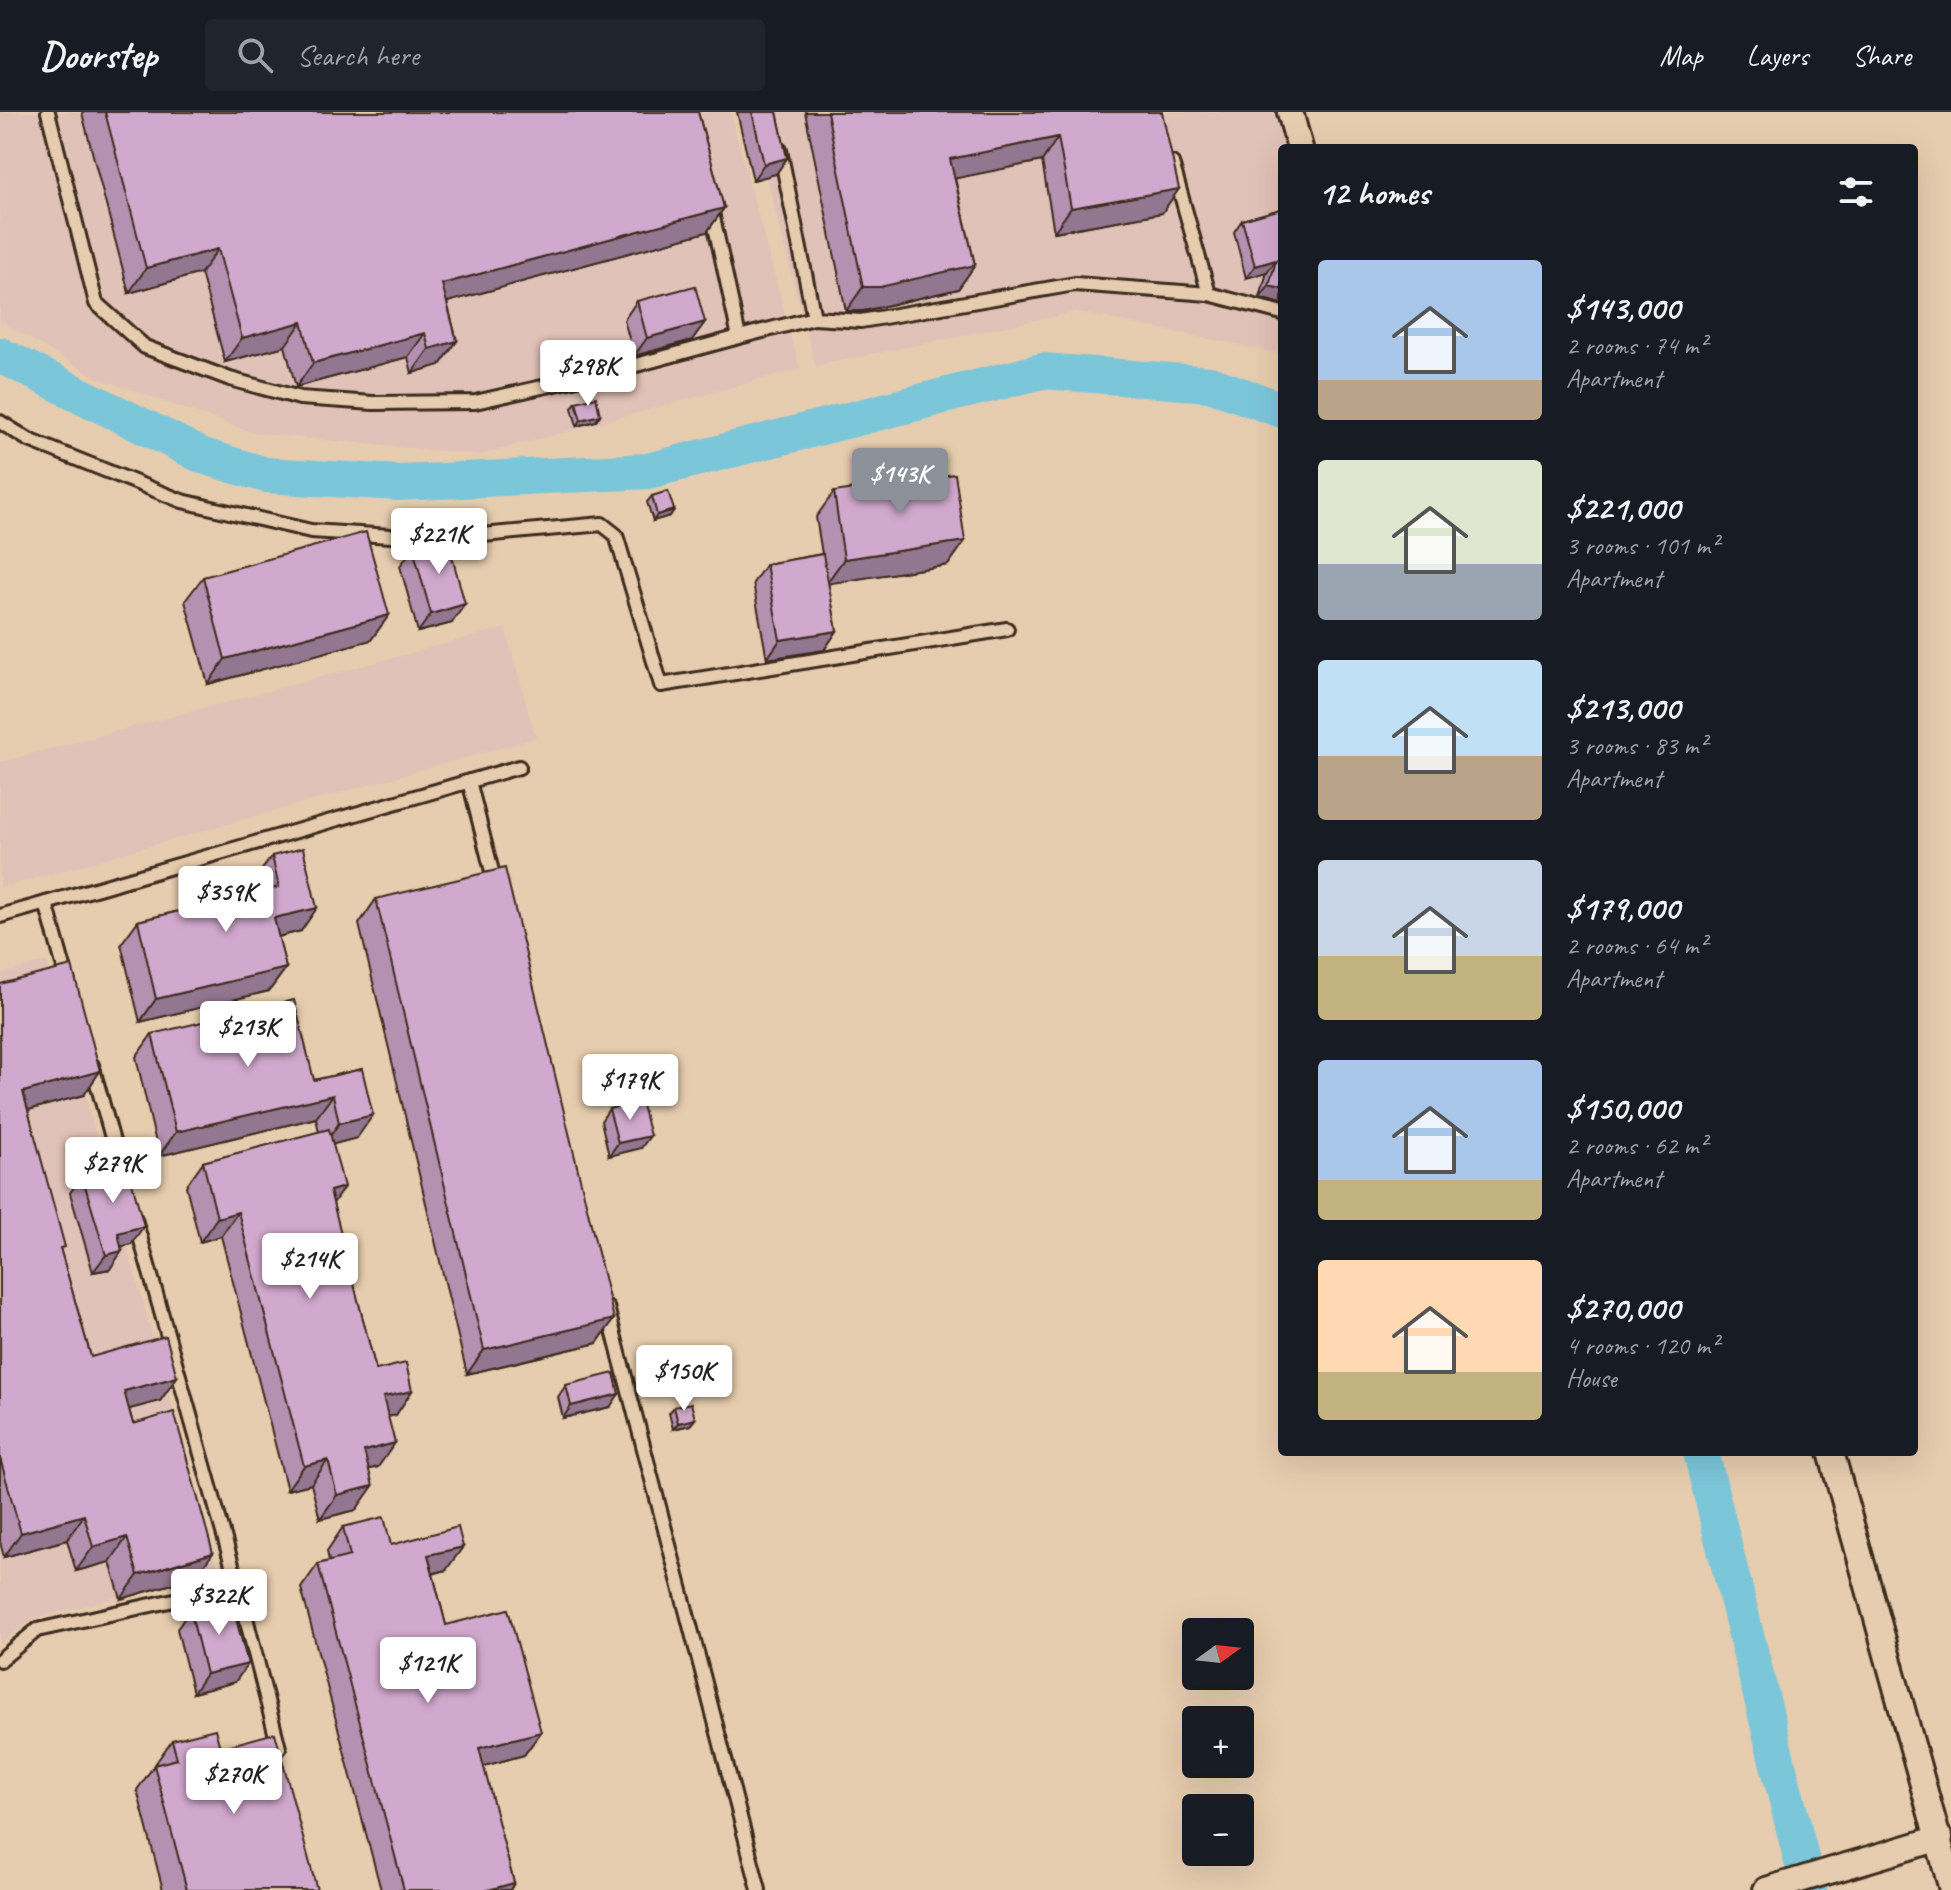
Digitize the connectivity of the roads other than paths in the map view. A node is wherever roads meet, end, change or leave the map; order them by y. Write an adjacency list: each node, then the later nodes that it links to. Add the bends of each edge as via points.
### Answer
1 (48, 112): 10 (lane, via 96,303 145,347 230,379 300,398 475,402)
2 (1290, 112): 5 (street)
3 (778, 141): 9 (lane)
4 (1166, 142): 7 (lane)
5 (1299, 144)
6 (708, 192): 10 (lane)
7 (1209, 294): 8 (lane); 9 (lane, via 1075,284 861,321)
8 (1278, 312)
9 (814, 318): 10 (lane)
10 (739, 337)
11 (0, 422): 12 (lane, via 29,440 182,501 311,531 439,539 602,524 616,535 661,685)
12 (1007, 629)
13 (519, 767): 14 (lane)
14 (469, 781): 15 (lane); 16 (lane)
15 (46, 903): 17 (lane); 18 (lane)
16 (501, 905)
17 (0, 916)
18 (72, 994)
19 (89, 1054): 20 (lane)
20 (127, 1191)
21 (131, 1206): 24 (lane)
22 (602, 1290): 29 (lane)
23 (1832, 1456): 27 (street)
24 (238, 1586): 25 (lane, via 37,1630); 26 (lane)
25 (0, 1660)
26 (284, 1768)
27 (1940, 1838): 28 (street); 30 (street)
28 (1951, 1886)
29 (759, 1890)
30 (1766, 1890)

